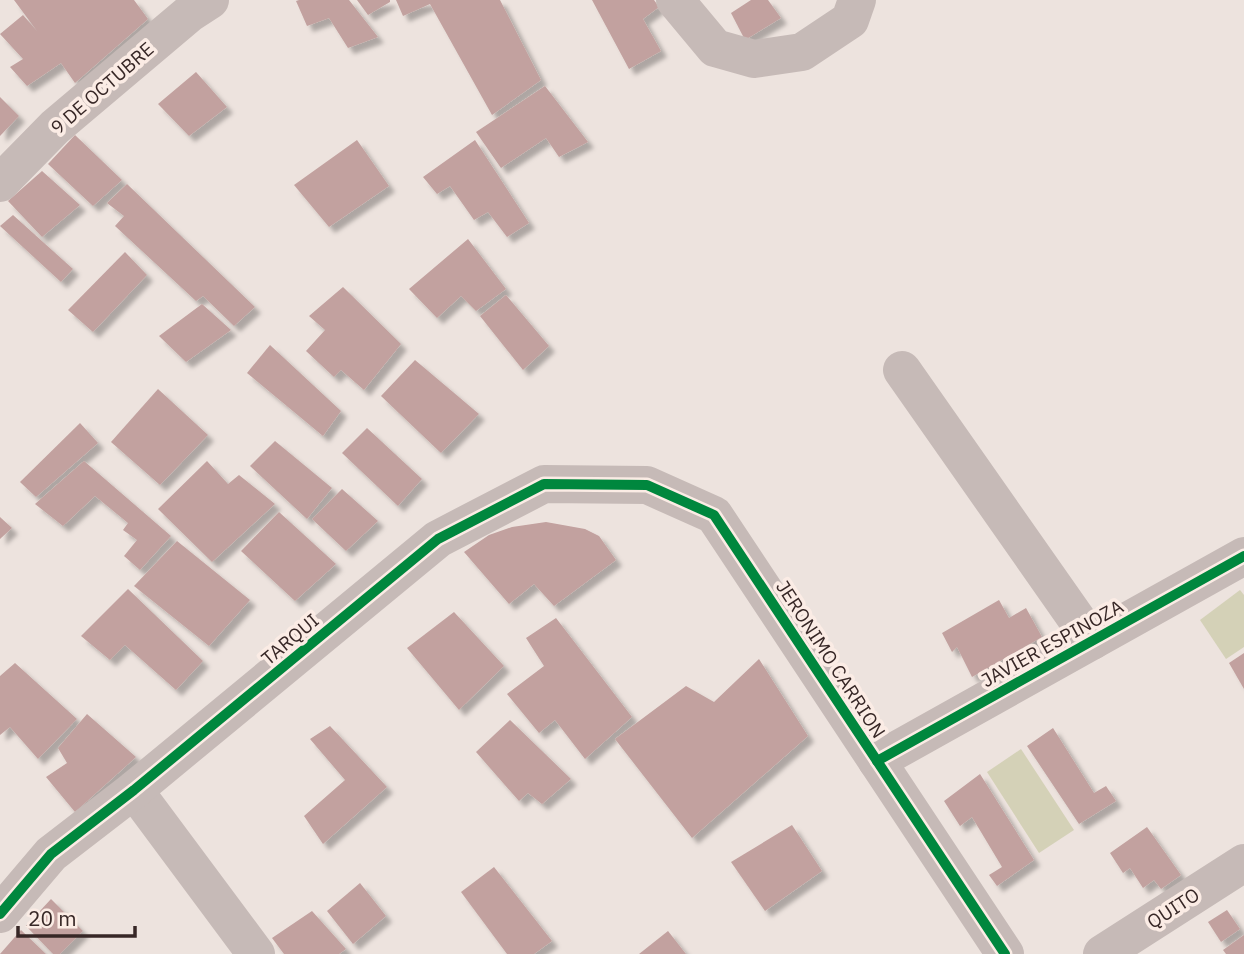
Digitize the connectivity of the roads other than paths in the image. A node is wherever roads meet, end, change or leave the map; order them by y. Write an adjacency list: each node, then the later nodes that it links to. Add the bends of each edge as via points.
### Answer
1 (210, 0): 4 (street, 9 DE OCTUBRE, via 55,127)
2 (675, 0): 3 (street, via 715,48 754,59 802,52 850,20)
3 (857, 0)
4 (0, 183)
5 (902, 370): 8 (street)
6 (647, 485): 9 (street, JERONIMO CARRION, via 714,515); 10 (street, TARQUI, via 544,484 438,539)
7 (1244, 557): 8 (street, JAVIER ESPINOZA)
8 (1092, 641): 9 (street, JAVIER ESPINOZA)
9 (877, 761): 14 (street, JERONIMO CARRION)
10 (134, 790): 12 (street, TARQUI, via 51,854); 13 (street)
11 (1244, 863): 15 (street, QUITO)
12 (0, 915)
13 (256, 954)
14 (1004, 954)
15 (1102, 954)

